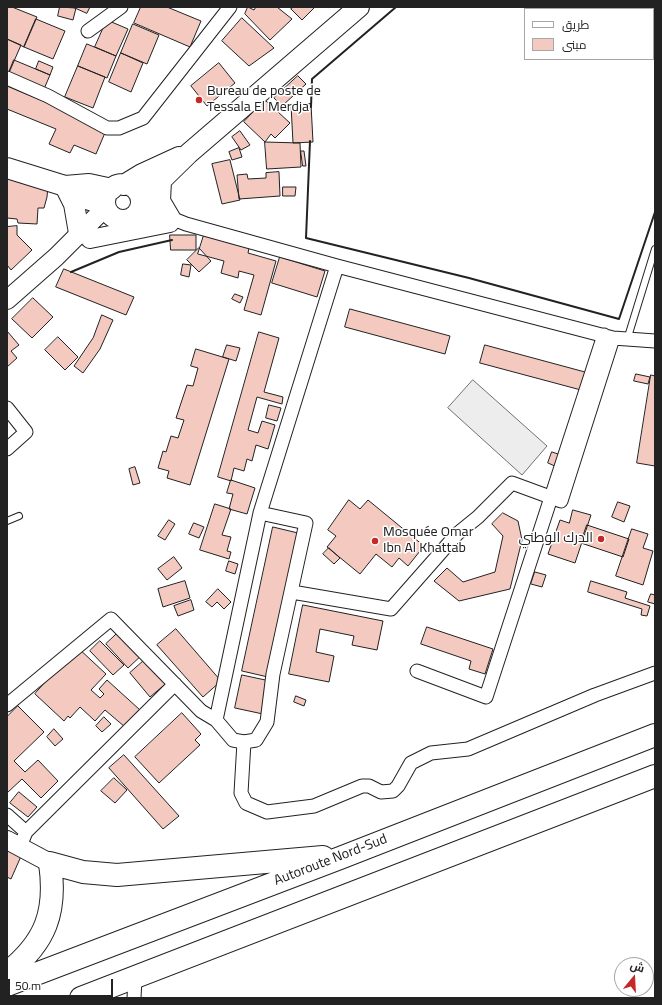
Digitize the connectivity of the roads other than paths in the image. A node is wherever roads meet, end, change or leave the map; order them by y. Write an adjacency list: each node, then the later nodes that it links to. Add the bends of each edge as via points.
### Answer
1 (121, 7): 4 (street)
2 (230, 7): 5 (street, via 143,118 119,128 107,128 48,96)
3 (359, 7): 6 (main road)
4 (88, 31)
5 (7, 78)
6 (188, 154): 8 (main road); 10 (main road, via 164,163)
7 (7, 168): 9 (main road)
8 (161, 181): 11 (main road); 12 (main road, via 160,201)
9 (65, 186): 10 (main road, via 89,184); 13 (main road, via 74,204)
10 (112, 196): 11 (main road, via 112,216); 11 (main road, via 135,189); 13 (main road)
11 (134, 211): 12 (street); 13 (main road)
12 (175, 222): 13 (main road); 15 (street)
13 (84, 236): 16 (main road)
14 (655, 249): 18 (lane)
15 (337, 266): 17 (street); 23 (street)
16 (7, 300)
17 (608, 336): 18 (street); 22 (street, via 561,501)
18 (628, 340): 19 (street)
19 (655, 342)
20 (7, 408): 21 (street, via 26,432)
21 (7, 449)
22 (553, 496): 26 (street, via 512,483 457,534 391,609); 27 (street, via 486,697)
23 (260, 513): 26 (street, via 306,523); 31 (street)
24 (19, 516): 25 (lane)
25 (7, 521)
26 (292, 592): 33 (street, via 273,674 267,722 256,740)
27 (417, 671)
28 (655, 673): 33 (street, via 595,695 468,749 430,753 411,763 393,792 381,792 369,786 362,786 314,806 267,812 246,803 241,793)
29 (175, 684): 30 (street, via 111,619); 31 (street, via 201,711); 36 (street)
30 (7, 705)
31 (216, 720): 33 (street, via 233,740)
32 (655, 735): 37 (highway, Autoroute Nord-Sud)
33 (244, 742)
34 (655, 776): 41 (highway)
35 (7, 814): 36 (street)
36 (17, 840): 38 (main road)
37 (340, 858): 38 (highway, via 318,857 117,875 83,872); 40 (highway, Autoroute Nord-Sud)
38 (50, 863): 39 (highway, via 52,904 46,924 36,943)
39 (7, 973)
40 (7, 984)
41 (134, 988): 42 (highway)
42 (81, 998)

